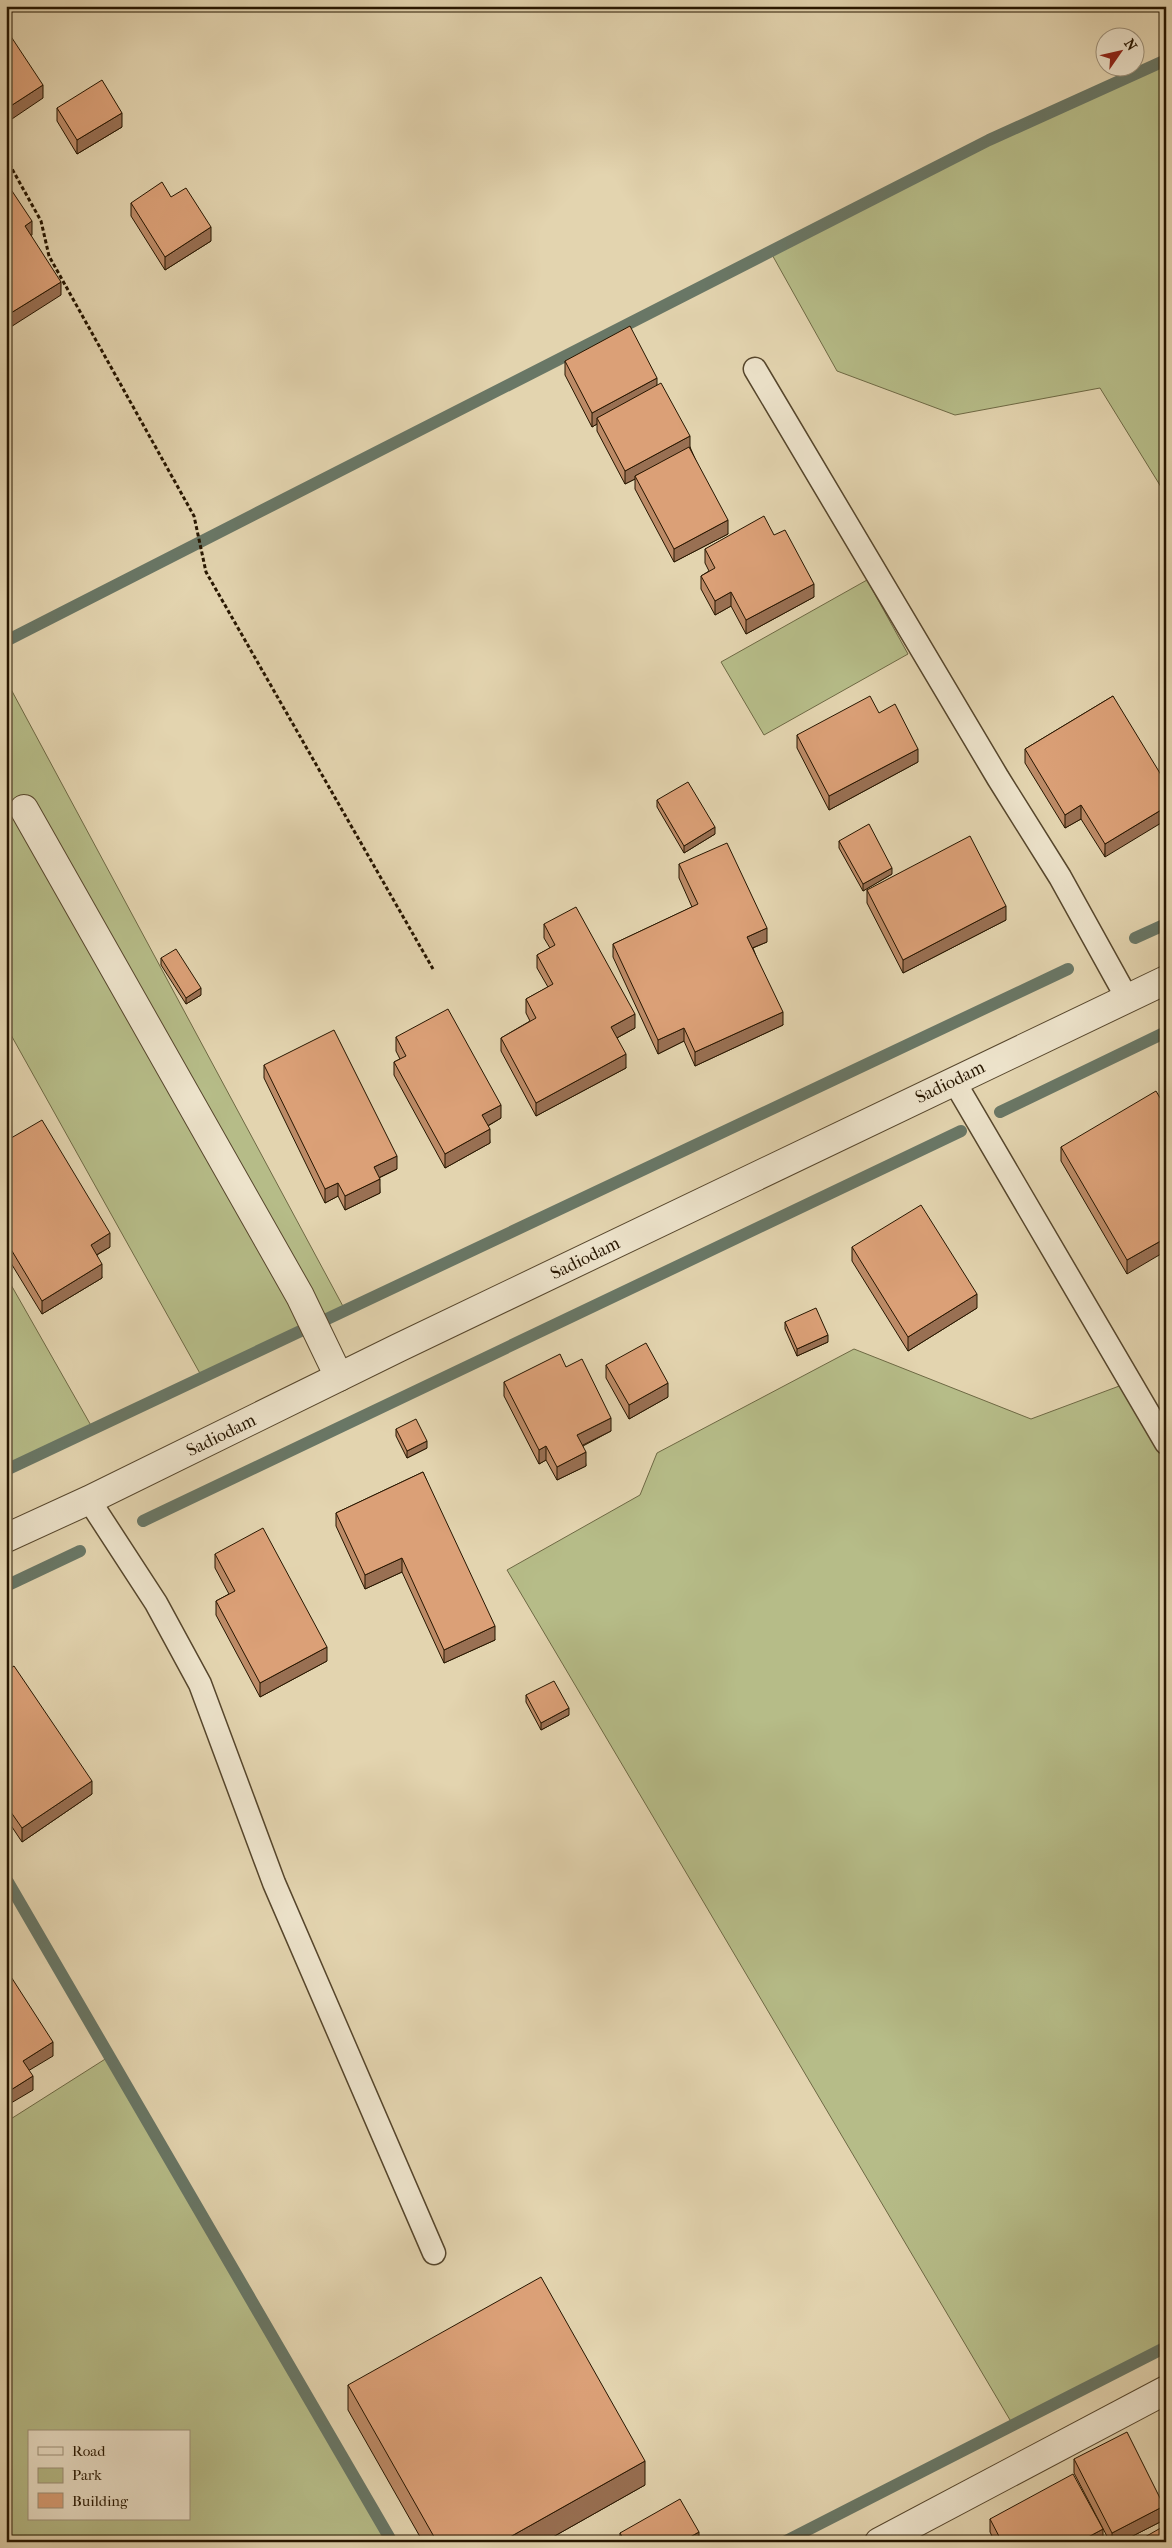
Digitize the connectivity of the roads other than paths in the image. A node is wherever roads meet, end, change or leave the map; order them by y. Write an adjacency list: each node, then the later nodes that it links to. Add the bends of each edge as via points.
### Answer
1 (755, 369): 4 (lane, via 1060,877)
2 (24, 809): 6 (street, via 300,1296)
3 (1166, 980): 4 (street, Sadiodam)
4 (1127, 998): 5 (street, Sadiodam)
5 (954, 1081): 6 (street, Sadiodam); 7 (lane)
6 (338, 1377): 8 (street, Sadiodam)
7 (1166, 1443)
8 (89, 1500): 9 (street, Sadiodam); 10 (lane, via 156,1603 200,1684 274,1883)
9 (6, 1538)
10 (434, 2253)
11 (1166, 2390): 12 (street)
12 (879, 2542)

